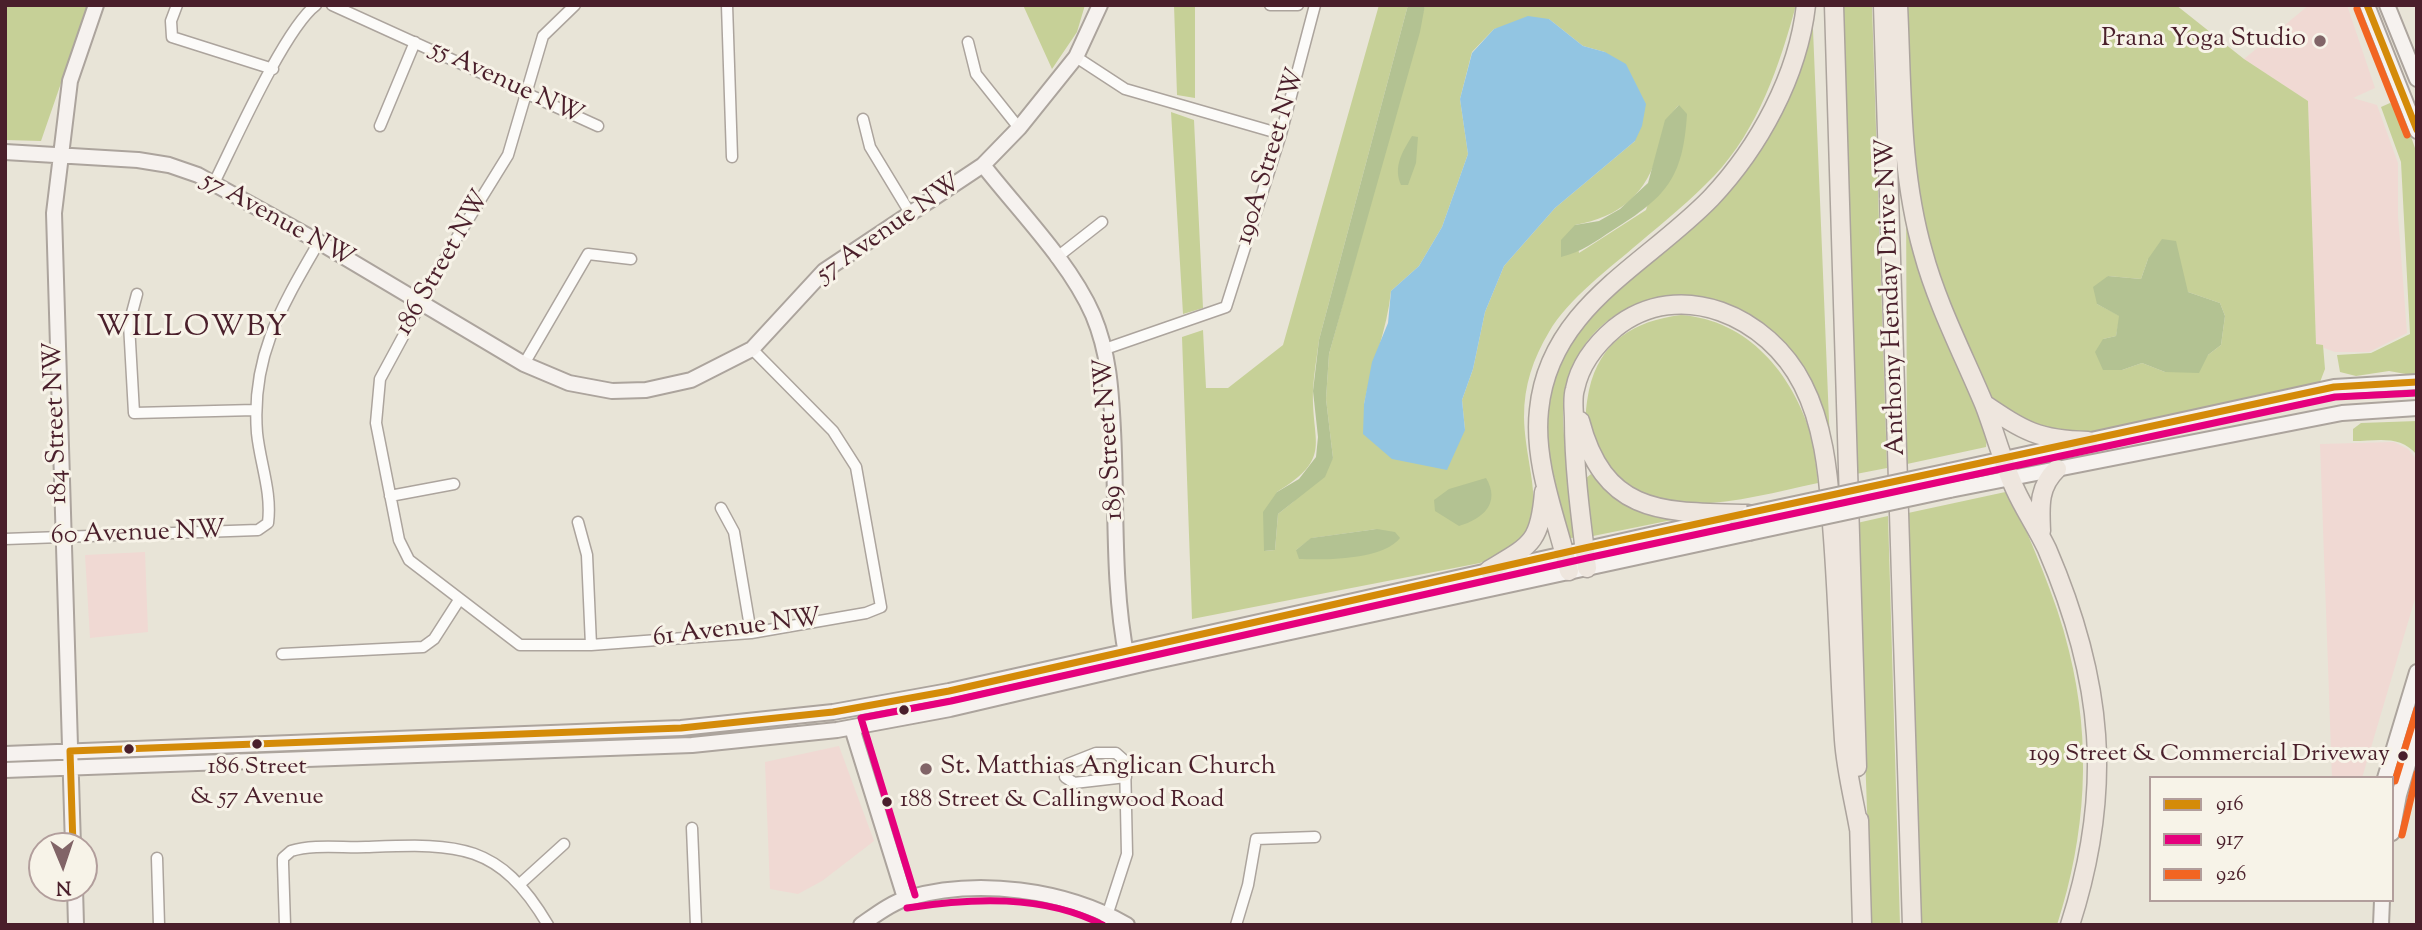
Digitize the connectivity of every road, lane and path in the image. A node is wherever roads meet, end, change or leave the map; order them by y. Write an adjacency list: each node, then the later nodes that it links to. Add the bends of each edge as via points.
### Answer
1 (96, 5): 30 (main road, 184 Street NW, via 70,81)
2 (177, 5): 20 (street, via 172,37)
3 (332, 5): 17 (street, 55 Avenue NW)
4 (575, 5): 22 (street, 186 Street NW, via 543,36)
5 (727, 5): 31 (street)
6 (1100, 5): 19 (main road, 57 Avenue NW)
7 (1270, 5): 8 (street)
8 (1298, 5)
9 (1314, 5): 28 (street, 190A Street NW)
10 (1806, 5): 53 (highway, via 1776,103 1734,172 1587,307 1558,343 1547,369 1539,411)
11 (1834, 5): 85 (highway, Anthony Henday Drive NW)
12 (1883, 5): 105 (highway, Anthony Henday Drive NW)
13 (1898, 5): 46 (highway, via 1913,212 1923,254)
14 (2367, 5): 27 (main road)
15 (2387, 5): 21 (main road)
16 (314, 7): 20 (street)
17 (415, 42): 22 (street, 55 Avenue NW); 24 (street, 55 Avenue NW)
18 (968, 42): 26 (street, via 975,74)
19 (1076, 57): 26 (main road, 57 Avenue NW); 28 (street, via 1125,89)
20 (273, 69): 33 (street)
21 (2417, 79)
22 (527, 92): 25 (street, 55 Avenue NW); 40 (street, 186 Street NW, via 508,155)
23 (863, 119): 34 (street, via 870,147)
24 (380, 126)
25 (598, 126)
26 (1019, 128): 32 (main road, 57 Avenue NW)
27 (2417, 131)
28 (1281, 134): 42 (street, 190A Street NW, via 1226,307)
29 (5, 152): 30 (main road, 57 Avenue NW)
30 (59, 155): 33 (main road, 57 Avenue NW, via 169,165); 59 (main road, 184 Street NW, via 53,255)
31 (732, 157)
32 (983, 165): 34 (main road, 57 Avenue NW); 37 (main road, 189 Street NW)
33 (214, 183): 36 (main road, 57 Avenue NW)
34 (910, 213): 41 (main road, 57 Avenue NW, via 824,271)
35 (1102, 222): 37 (street)
36 (319, 242): 40 (main road, 57 Avenue NW); 48 (street, via 265,344)
37 (1056, 257): 42 (main road, 189 Street NW, via 1092,313)
38 (631, 259): 43 (street, via 588,254)
39 (137, 294): 48 (street, via 129,324 134,413)
40 (422, 305): 43 (main road, 57 Avenue NW); 55 (street, 186 Street NW, via 380,379 376,424)
41 (752, 349): 43 (main road, 57 Avenue NW, via 691,380 646,390 612,391 569,383); 68 (street, 61 Avenue NW, via 833,431 856,467 881,607)
42 (1105, 349): 70 (main road, 189 Street NW, via 1119,604)
43 (524, 364)
44 (2417, 382): 49 (main road, via 2334,387)
45 (1574, 390): 57 (highway, via 1586,444 1603,474 1622,489 1648,507 1679,513); 62 (highway, via 1574,444); 85 (highway, via 1583,365 1601,340 1626,319 1652,307 1689,304 1716,308 1745,322 1788,360 1816,416 1829,488 1844,744)
46 (1984, 404): 49 (highway, via 2024,432 2059,440); 50 (highway)
47 (2417, 408): 51 (main road, via 2342,412)
48 (255, 410): 59 (street, 60 Avenue NW, via 270,505 268,523 258,530)
49 (2088, 440): 50 (main road)
50 (2004, 458): 52 (highway); 57 (main road, bridge)
51 (2057, 469): 52 (main road); 60 (highway, via 2045,484 2040,501)
52 (2011, 477): 60 (highway); 64 (main road, bridge)
53 (1545, 482): 63 (highway); 65 (highway, via 1542,523 1532,542)
54 (454, 484): 55 (street)
55 (390, 496): 67 (street, 186 Street NW, via 399,541 409,560)
56 (721, 508): 68 (street, via 734,532)
57 (1748, 514): 62 (main road)
58 (578, 522): 69 (street, via 587,555)
59 (62, 537): 61 (street, 60 Avenue NW); 77 (main road, 184 Street NW)
60 (2041, 538): 106 (highway, via 2082,644 2094,694 2099,759 2087,865)
61 (5, 539)
62 (1585, 548): 63 (main road); 64 (highway)
63 (1564, 553): 65 (main road); 66 (highway)
64 (1587, 568): 66 (main road)
65 (1489, 570): 70 (main road)
66 (1569, 571): 72 (main road)
67 (459, 600): 69 (street, 61 Avenue NW, via 520,645); 71 (street, via 434,639 423,647)
68 (751, 633): 69 (street, 61 Avenue NW)
69 (591, 645)
70 (1126, 650): 72 (main road, 189 Street NW); 74 (main road)
71 (282, 654)
72 (1129, 667): 75 (main road)
73 (2417, 671): 81 (main road)
74 (848, 710): 75 (street); 77 (main road, via 681,728)
75 (852, 728): 79 (main road, via 692,745); 91 (main road)
76 (2417, 734): 83 (main road)
77 (70, 751): 78 (main road); 79 (main road, 184 Street NW)
78 (5, 754)
79 (70, 768): 80 (main road); 86 (main road, 184 Street NW)
80 (5, 770)
81 (2386, 776)
82 (1126, 777): 82 (street, via 1125,761 1116,753 1096,753 1068,764 1065,777 1074,783); 95 (street, via 1127,854)
83 (2394, 822)
84 (692, 828): 100 (street)
85 (1859, 829): 104 (highway, Anthony Henday Drive NW)
86 (72, 832)
87 (1315, 837): 103 (street, via 1256,839)
88 (564, 845): 90 (street)
89 (157, 858): 97 (street)
90 (521, 883): 98 (street, via 482,856 442,845 296,850 286,854 283,864); 99 (street)
91 (905, 898): 95 (main road, via 993,889 1037,894); 101 (main road)
92 (75, 902): 96 (main road)
93 (2372, 902): 107 (main road)
94 (2382, 902): 108 (main road)
95 (1107, 919): 102 (main road)
96 (76, 925)
97 (159, 925)
98 (285, 925)
99 (548, 925)
100 (696, 925)
101 (861, 925)
102 (1127, 925)
103 (1236, 925)
104 (1862, 925)
105 (1912, 925)
106 (2070, 925)
107 (2371, 925)
108 (2381, 925)

